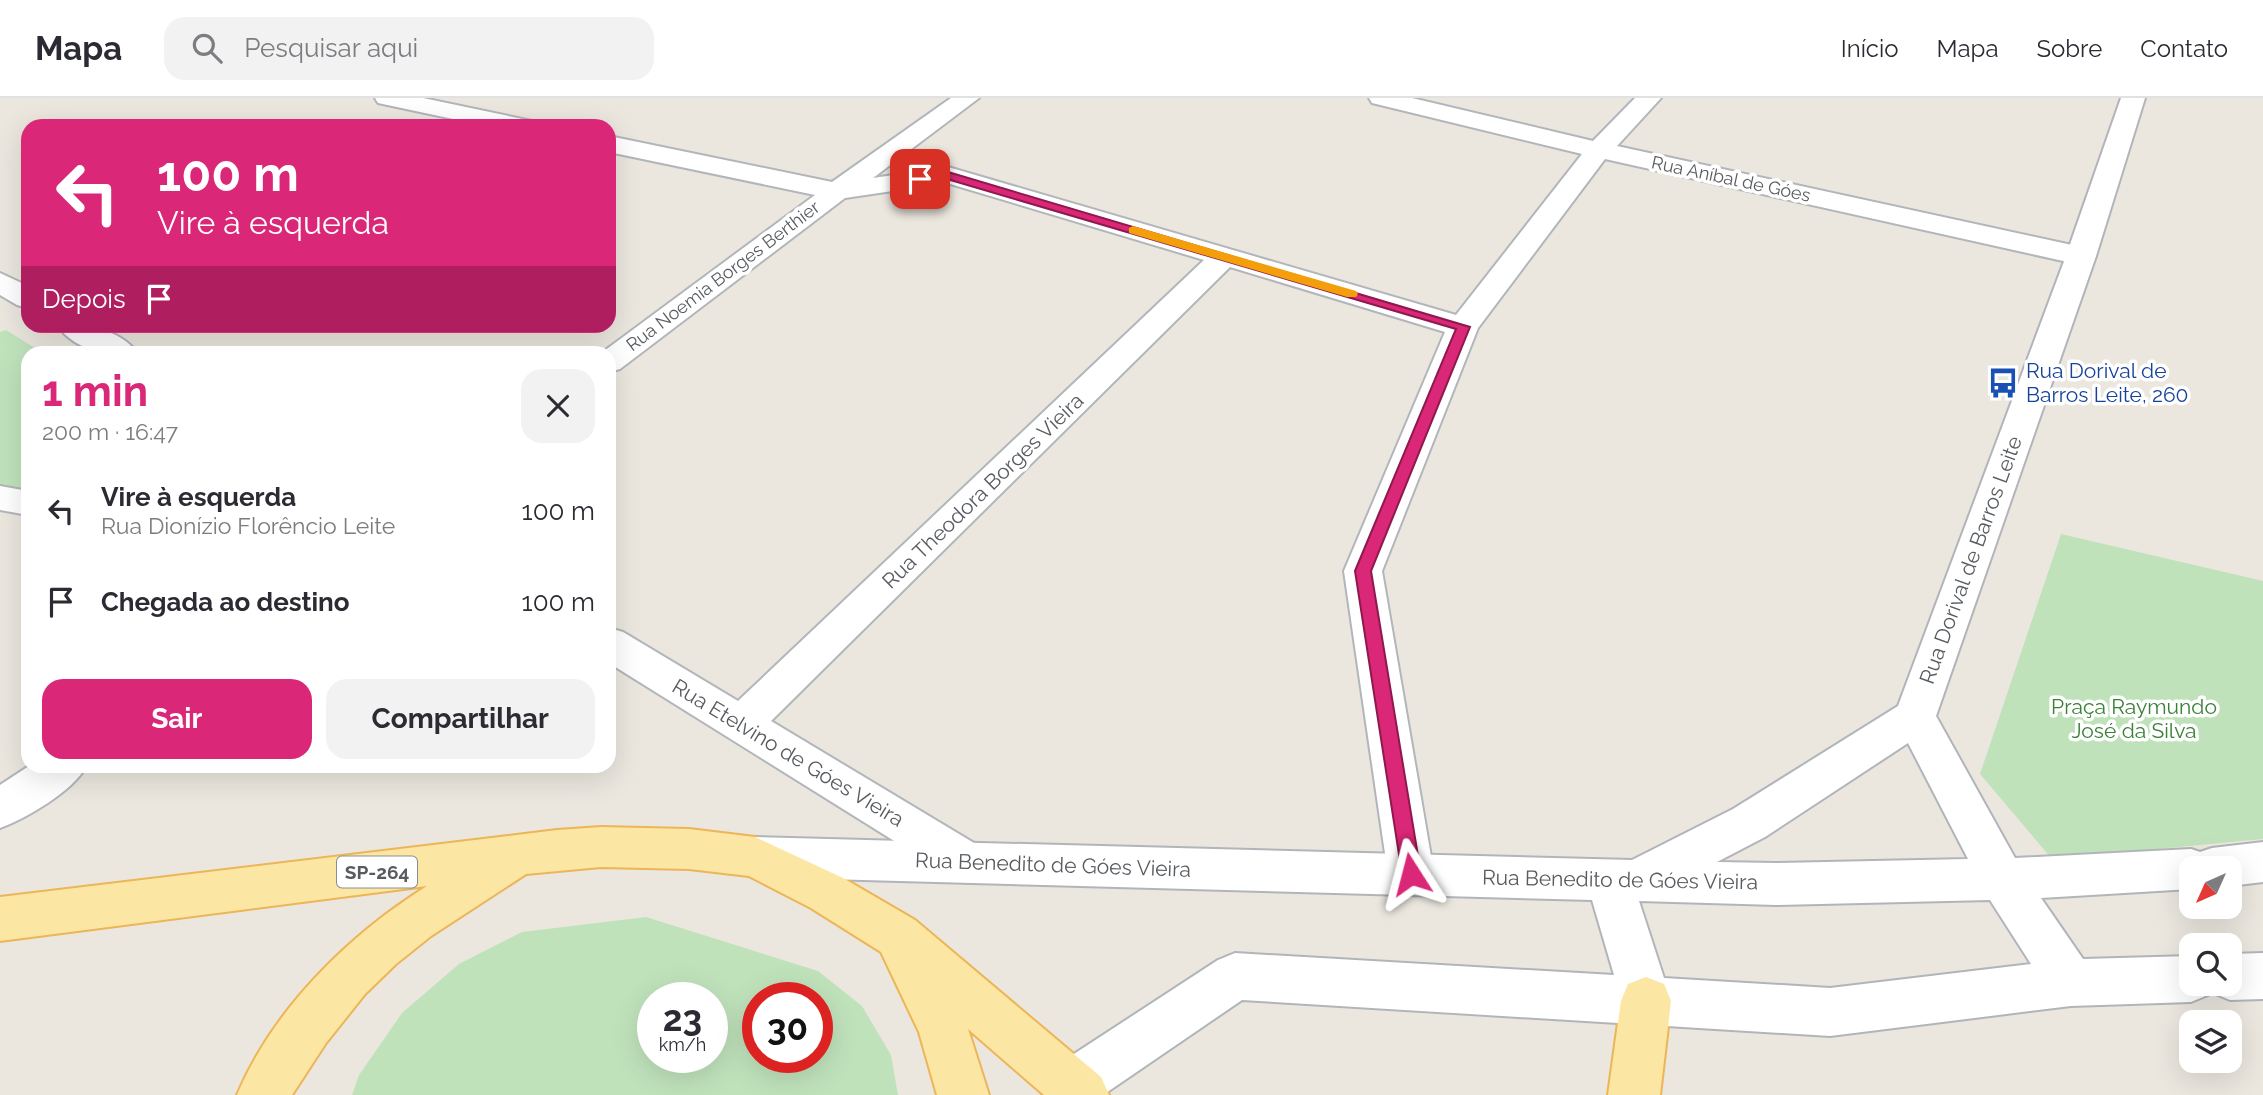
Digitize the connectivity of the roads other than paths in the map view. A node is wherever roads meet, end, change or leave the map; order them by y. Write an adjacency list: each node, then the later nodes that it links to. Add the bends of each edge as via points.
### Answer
1 (967, 98): 10 (street, Rua Noemia Borges Berthier)
2 (1381, 98): 9 (street, Rua Aníbal de Góes)
3 (1649, 98): 9 (street)
4 (2133, 98): 11 (street, Rua Dorival de Barros Leite)
5 (424, 101): 6 (street); 7 (street)
6 (385, 109)
7 (495, 119)
8 (616, 145): 10 (street)
9 (1599, 150): 11 (street, Rua Aníbal de Góes); 13 (street)
10 (837, 191): 12 (street, via 948,175); 16 (street, Rua Noemia Borges Berthier)
11 (2081, 256): 20 (street, Rua Dorival de Barros Leite)
12 (1224, 257): 13 (street); 21 (street, Rua Theodora Borges Vieira)
13 (1463, 327): 30 (street, via 1363,571)
14 (86, 333): 15 (street)
15 (108, 346)
16 (616, 357)
17 (0, 498): 18 (street)
18 (21, 502)
19 (616, 647): 21 (street, Rua Etelvino de Góes Vieira)
20 (1915, 717): 31 (street); 32 (street, via 1749,823)
21 (741, 724): 27 (street, Rua Etelvino de Góes Vieira)
22 (54, 773): 23 (street)
23 (0, 809)
24 (520, 855): 25 (main road, SP-264, via 601,847 689,849); 33 (main road, SP-264); 41 (main road, via 434,908 364,961 301,1032)
25 (755, 857): 27 (street, Rua Benedito de Góes Vieira); 34 (main road, SP-264, via 827,892)
26 (2263, 862): 28 (street)
27 (968, 863): 30 (street, Rua Benedito de Góes Vieira)
28 (2242, 864)
29 (2179, 870): 31 (street, Rua Benedito de Góes Vieira)
30 (1411, 874): 32 (street, Rua Benedito de Góes Vieira)
31 (2002, 879): 32 (street, Rua Benedito de Góes Vieira, via 1776,884); 38 (street)
32 (1623, 881): 39 (street)
33 (0, 919)
34 (898, 936): 40 (main road, SP-264); 42 (main road, via 943,1028)
35 (2263, 976): 36 (street)
36 (2242, 977)
37 (2179, 979): 38 (street)
38 (2071, 983): 39 (street, via 1830,1012)
39 (1646, 1001): 40 (street, via 1235,976); 43 (main road)
40 (1073, 1092)
41 (263, 1095)
42 (963, 1095)
43 (1634, 1095)

